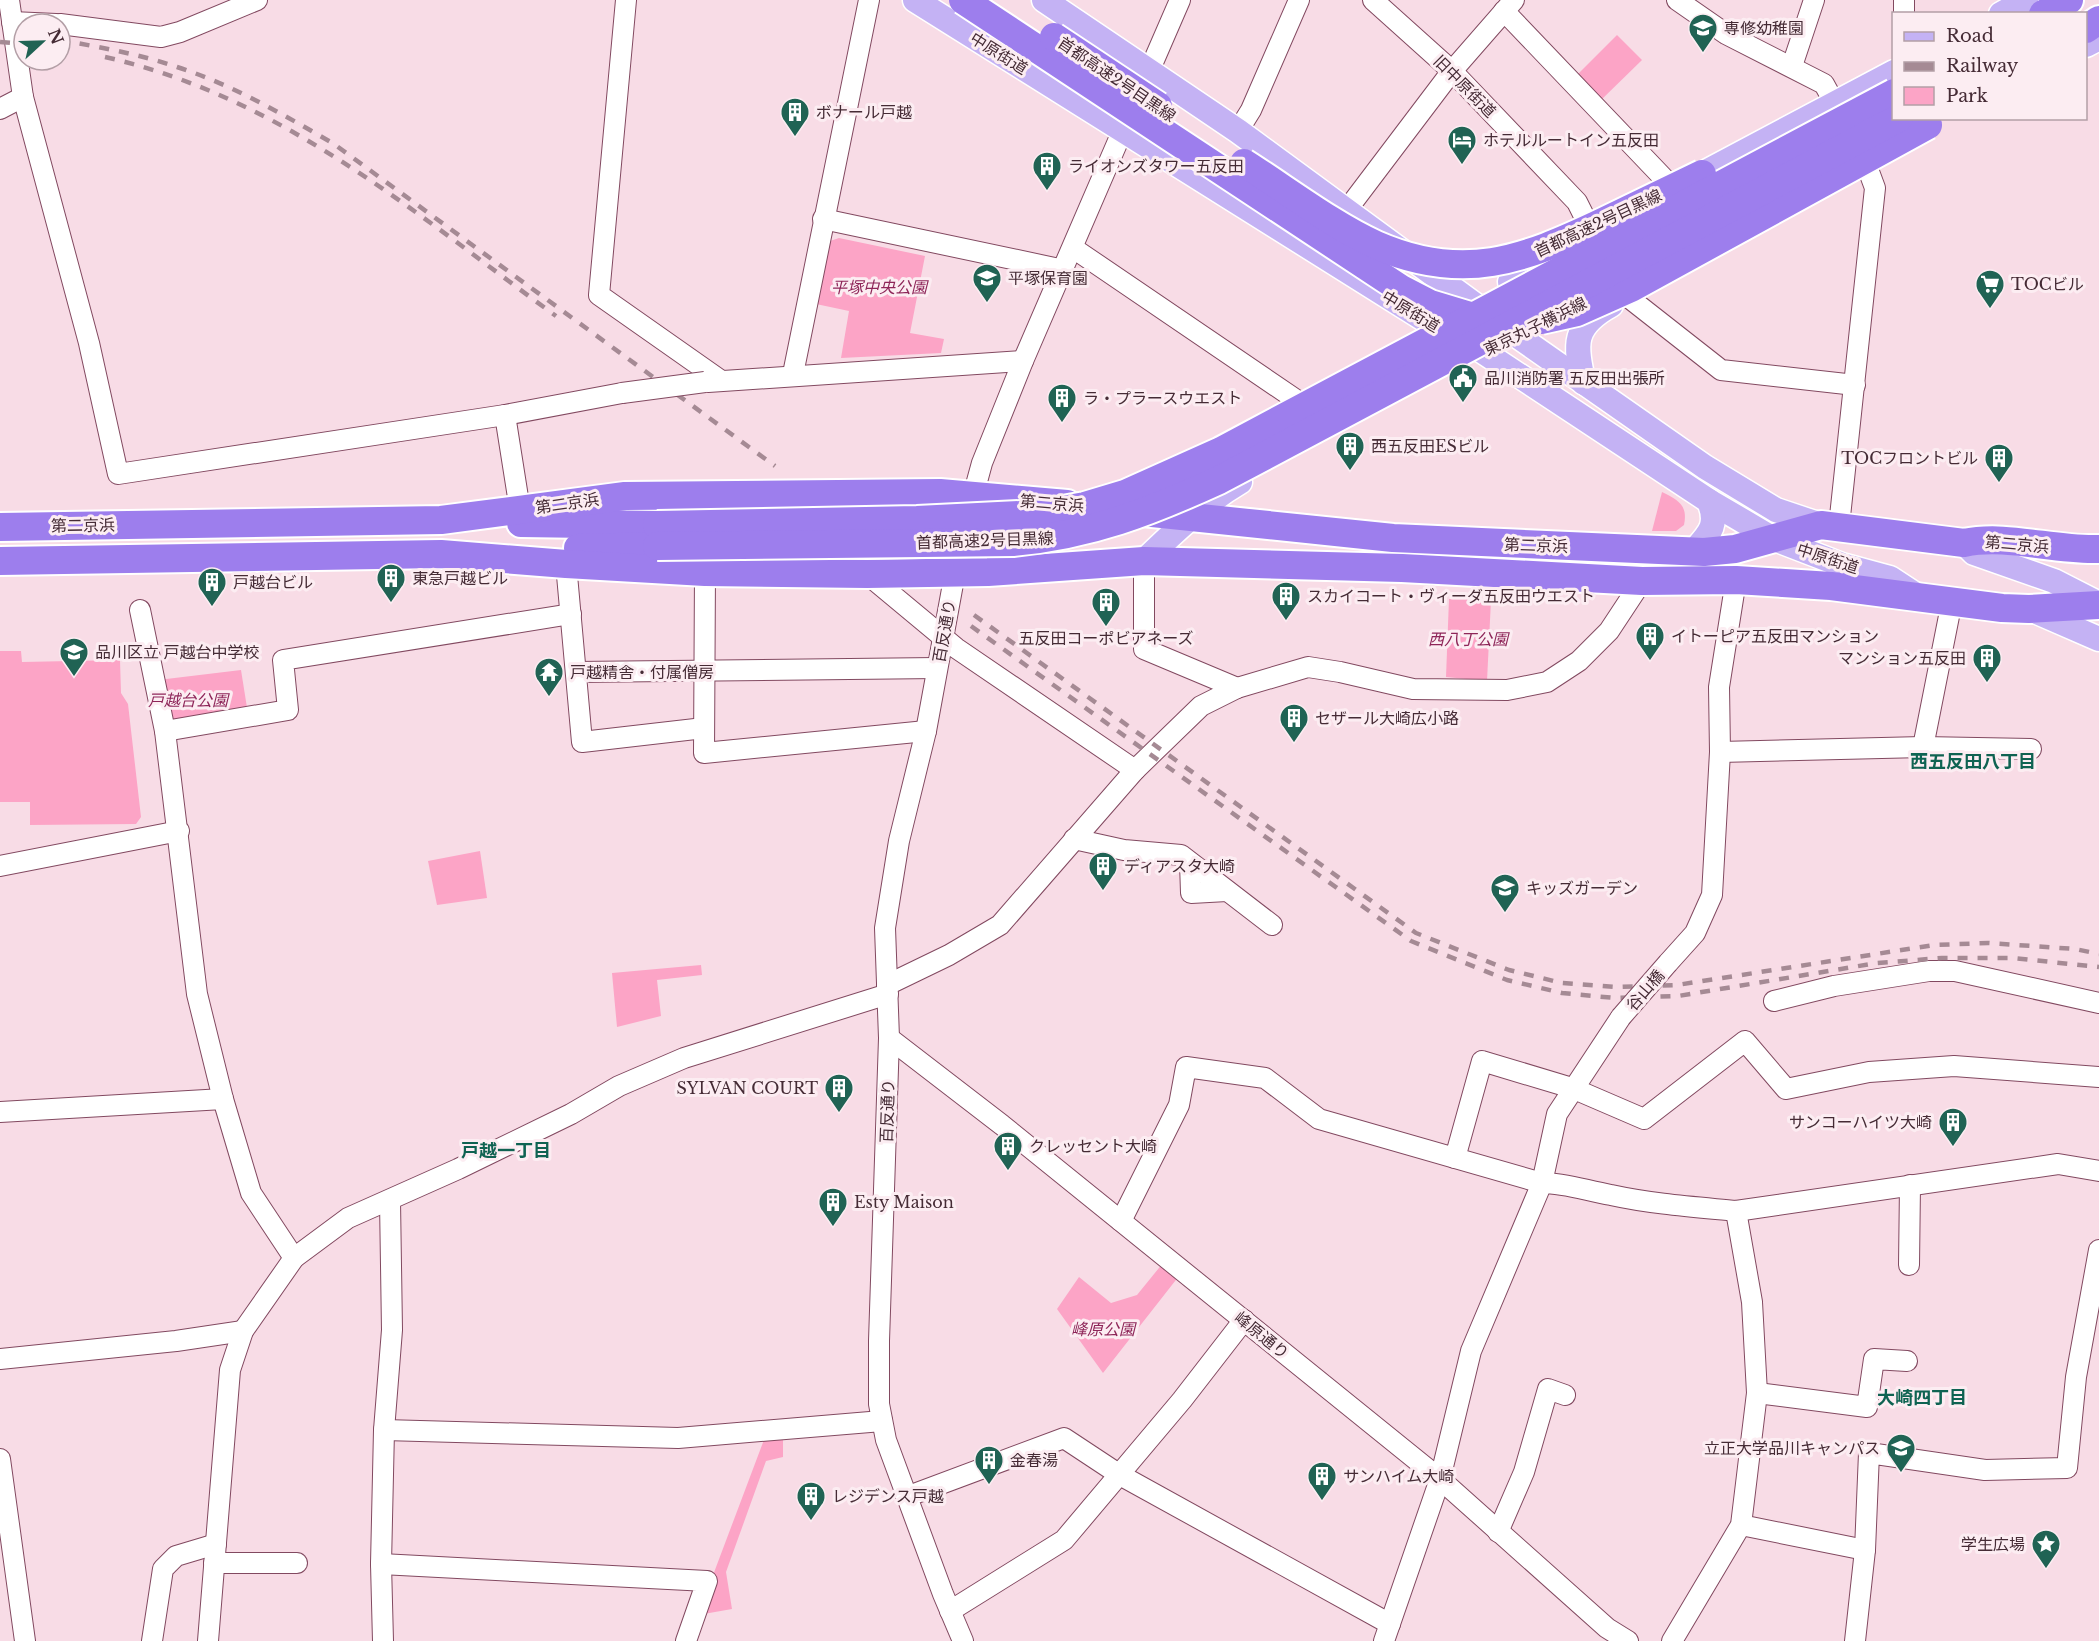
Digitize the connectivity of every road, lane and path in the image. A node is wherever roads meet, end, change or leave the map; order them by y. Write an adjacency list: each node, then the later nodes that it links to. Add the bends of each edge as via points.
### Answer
1 (9, 0): 19 (street)
2 (256, 0): 20 (street, via 161,37)
3 (626, 0): 51 (street, via 599,295)
4 (869, 0): 39 (street)
5 (915, 0): 35 (main road, 中原街道)
6 (963, 0): 32 (highway, 首都高速2号目黒線, bridge, via 1401,289 1453,313 1497,322 1549,319 1594,306 1687,259)
7 (997, 0): 26 (highway, 首都高速2号目黒線, bridge, via 1358,235 1404,255 1437,262 1489,263 1542,250 1744,154)
8 (1044, 0): 22 (main road, 中原街道)
9 (1180, 0): 22 (street, 百反通り)
10 (1299, 0): 34 (street)
11 (1373, 0): 23 (street, 旧中原街道)
12 (1677, 0): 21 (street, via 1726,34)
13 (1814, 0): 21 (street)
14 (2026, 0): 17 (main road)
15 (2069, 0): 18 (highway)
16 (1509, 5): 23 (street); 37 (street)
17 (2005, 12)
18 (2047, 12)
19 (12, 22)
20 (72, 26)
21 (1792, 66): 29 (street, via 1824,84)
22 (1150, 70): 34 (main road, 中原街道); 35 (street, 百反通り)
23 (1452, 71): 38 (street); 40 (street, 旧中原街道, via 1577,202)
24 (19, 72): 28 (street)
25 (1892, 73): 29 (main road)
26 (1892, 92)
27 (1892, 93): 64 (highway, 首都高速2号目黒線, bridge, via 1221,451 1125,494 1085,506 1014,516)
28 (22, 97): 30 (street); 55 (street, via 89,343 118,474)
29 (1835, 104): 37 (main road)
30 (0, 109)
31 (1895, 120): 64 (highway, 首都高速2号目黒線, bridge, via 1219,480 1125,520 1070,535 1013,542)
32 (1935, 120)
33 (1942, 120): 36 (main road, 東京丸子横浜線)
34 (1238, 131): 38 (main road, 中原街道)
35 (1123, 132): 41 (street, 百反通り); 46 (main road, 中原街道)
36 (1865, 161): 44 (main road, via 1840,183); 47 (main road, 東京丸子横浜線); 53 (street, via 1875,188)
37 (1674, 189): 40 (main road)
38 (1346, 211): 42 (main road, 中原街道)
39 (824, 219): 43 (street); 50 (street)
40 (1593, 234): 42 (main road, via 1523,254 1481,259); 45 (main road)
41 (1073, 248): 43 (street, 百反通り); 54 (street)
42 (1409, 254): 45 (main road, 中原街道)
43 (1064, 270): 49 (street, 百反通り)
44 (1628, 297): 52 (main road, via 1596,314 1579,335 1578,357); 53 (street, via 1721,370)
45 (1475, 302): 46 (main road); 47 (main road, 中原街道)
46 (1435, 326): 48 (main road, 中原街道); 54 (main road)
47 (1516, 335): 48 (main road, 東京丸子横浜線); 52 (main road, 中原街道)
48 (1482, 351): 57 (main road, 中原街道); 60 (main road, 東京丸子横浜線, via 1267,466 1215,497)
49 (1023, 362): 50 (street); 56 (street, 百反通り)
50 (793, 375): 51 (street)
51 (713, 381): 55 (street, bridge, via 622,393)
52 (1584, 383): 62 (main road, 中原街道, via 1705,467 1776,510)
53 (1855, 385): 62 (street)
54 (1295, 399): 58 (main road, via 1154,475 1108,492)
55 (505, 416): 59 (street)
56 (972, 496): 58 (highway, 第二京浜); 59 (highway, 第二京浜, via 626,496); 74 (street, 百反通り)
57 (1709, 501): 65 (main road, 中原街道); 68 (main road, via 1715,515 1713,526)
58 (1056, 502): 60 (highway, 第二京浜)
59 (520, 510): 61 (highway, 第二京浜)
60 (1189, 518): 68 (highway, 第二京浜, via 1393,538); 71 (main road, 東京丸子横浜線)
61 (441, 520): 63 (highway, 第二京浜); 64 (highway, 首都高速2号目黒線)
62 (1830, 525): 65 (highway, 第二京浜); 66 (highway, 第二京浜)
63 (0, 527)
64 (657, 535): 69 (highway, 首都高速2号目黒線)
65 (1772, 538): 68 (highway, 第二京浜, via 1735,549); 78 (main road, 中原街道, via 1842,565 1890,578)
66 (1964, 543): 67 (highway, 第二京浜, via 1984,539); 80 (main road, via 1974,553 2054,581)
67 (2099, 549)
68 (1693, 552)
69 (441, 554): 70 (highway, 第二京浜); 72 (highway, 第二京浜)
70 (0, 561)
71 (1144, 561): 74 (highway, 第二京浜); 77 (highway, 第二京浜, via 1402,568); 89 (street, via 1144,649)
72 (566, 564): 73 (highway, 第二京浜); 83 (street)
73 (705, 572): 75 (highway, 第二京浜); 87 (street)
74 (955, 572): 75 (highway, 第二京浜); 84 (street, 百反通り)
75 (867, 574): 84 (street)
76 (1736, 580): 77 (highway, 第二京浜); 78 (highway, 第二京浜); 95 (street, 谷山橋, via 1719,687)
77 (1642, 581): 89 (street, via 1609,632 1547,682 1507,690 1413,689 1308,667)
78 (1919, 597): 79 (highway, 第二京浜)
79 (1952, 602): 81 (highway, 第二京浜); 93 (street)
80 (2099, 604): 81 (highway, 第二京浜)
81 (2029, 609): 85 (main road)
82 (140, 610): 92 (street)
83 (571, 614): 88 (street); 92 (street, via 283,660 288,710)
84 (943, 637): 86 (street, 百反通り); 96 (street)
85 (2099, 639)
86 (937, 668): 87 (street); 91 (street, 百反通り)
87 (704, 671): 88 (street); 90 (street)
88 (576, 672): 90 (street, via 582,742)
89 (1237, 688): 96 (street, via 1200,706)
90 (704, 728): 91 (street, via 704,753)
91 (926, 730): 101 (street, 百反通り, via 899,841 885,927)
92 (165, 731): 97 (street)
93 (1923, 747): 94 (street); 95 (street)
94 (2031, 749)
95 (1720, 752): 106 (street, 谷山橋, bridge, via 1712,895 1695,933 1621,1017)
96 (1135, 770): 98 (street)
97 (179, 831): 99 (street); 107 (street, via 197,994)
98 (1074, 839): 100 (street, via 1124,850 1180,855); 101 (street, via 1000,925)
99 (0, 866)
100 (1272, 925)
101 (888, 989): 104 (street, 百反通り); 113 (street, via 684,1058 619,1086 572,1114)
102 (1774, 1001): 103 (street, via 1834,986 1955,971)
103 (2099, 1003)
104 (889, 1038): 115 (street, 峰原通り); 125 (street, 百反通り, via 879,1341)
105 (2099, 1077): 106 (street, via 1954,1066 1869,1072 1786,1089 1745,1041 1644,1119)
106 (1572, 1088): 109 (street, via 1482,1061); 111 (street, 谷山橋, via 1557,1114)
107 (223, 1099): 108 (street); 117 (street, via 251,1193)
108 (0, 1112)
109 (1455, 1158): 111 (street); 115 (street, via 1319,1119 1265,1078 1186,1067 1179,1105)
110 (2099, 1171): 112 (street, via 2058,1164)
111 (1542, 1183): 114 (street); 129 (street, 谷山橋, via 1471,1351)
112 (1910, 1185): 114 (street); 118 (street)
113 (390, 1200): 117 (street, via 348,1218); 126 (street, via 392,1330)
114 (1736, 1211): 123 (street, via 1752,1302)
115 (1121, 1221): 119 (street, 峰原通り)
116 (2099, 1250): 133 (street, via 2076,1377 2067,1468 1985,1470 1869,1454)
117 (294, 1258): 120 (street)
118 (1909, 1265)
119 (1244, 1320): 128 (street); 129 (street, 峰原通り)
120 (243, 1331): 121 (street); 134 (street, via 230,1370)
121 (0, 1359)
122 (1907, 1361): 123 (street, via 1874,1359 1867,1407)
123 (1757, 1393): 131 (street)
124 (1565, 1395): 132 (street, via 1548,1389 1524,1472)
125 (882, 1421): 126 (street, via 678,1438); 130 (street, 百反通り)
126 (384, 1430): 136 (street)
127 (0, 1459): 140 (street)
128 (1120, 1475): 130 (street, via 1064,1438); 137 (street, via 1064,1540); 138 (street)
129 (1440, 1479): 132 (street, 峰原通り); 138 (street, 谷山橋)
130 (906, 1497): 137 (street, 百反通り)
131 (1741, 1525): 133 (street); 147 (street)
132 (1498, 1532): 139 (street, 峰原通り)
133 (1865, 1550): 148 (street)
134 (215, 1553): 135 (street); 141 (street, via 176,1556 163,1569); 142 (street)
135 (297, 1563)
136 (381, 1564): 143 (street); 144 (street, via 707,1581)
137 (950, 1611): 145 (street, 百反通り)
138 (1387, 1633)
139 (1604, 1635): 146 (street, 峰原通り)
140 (25, 1641)
141 (152, 1641)
142 (208, 1641)
143 (383, 1641)
144 (686, 1641)
145 (963, 1641)
146 (1628, 1641)
147 (1672, 1641)
148 (1855, 1641)

